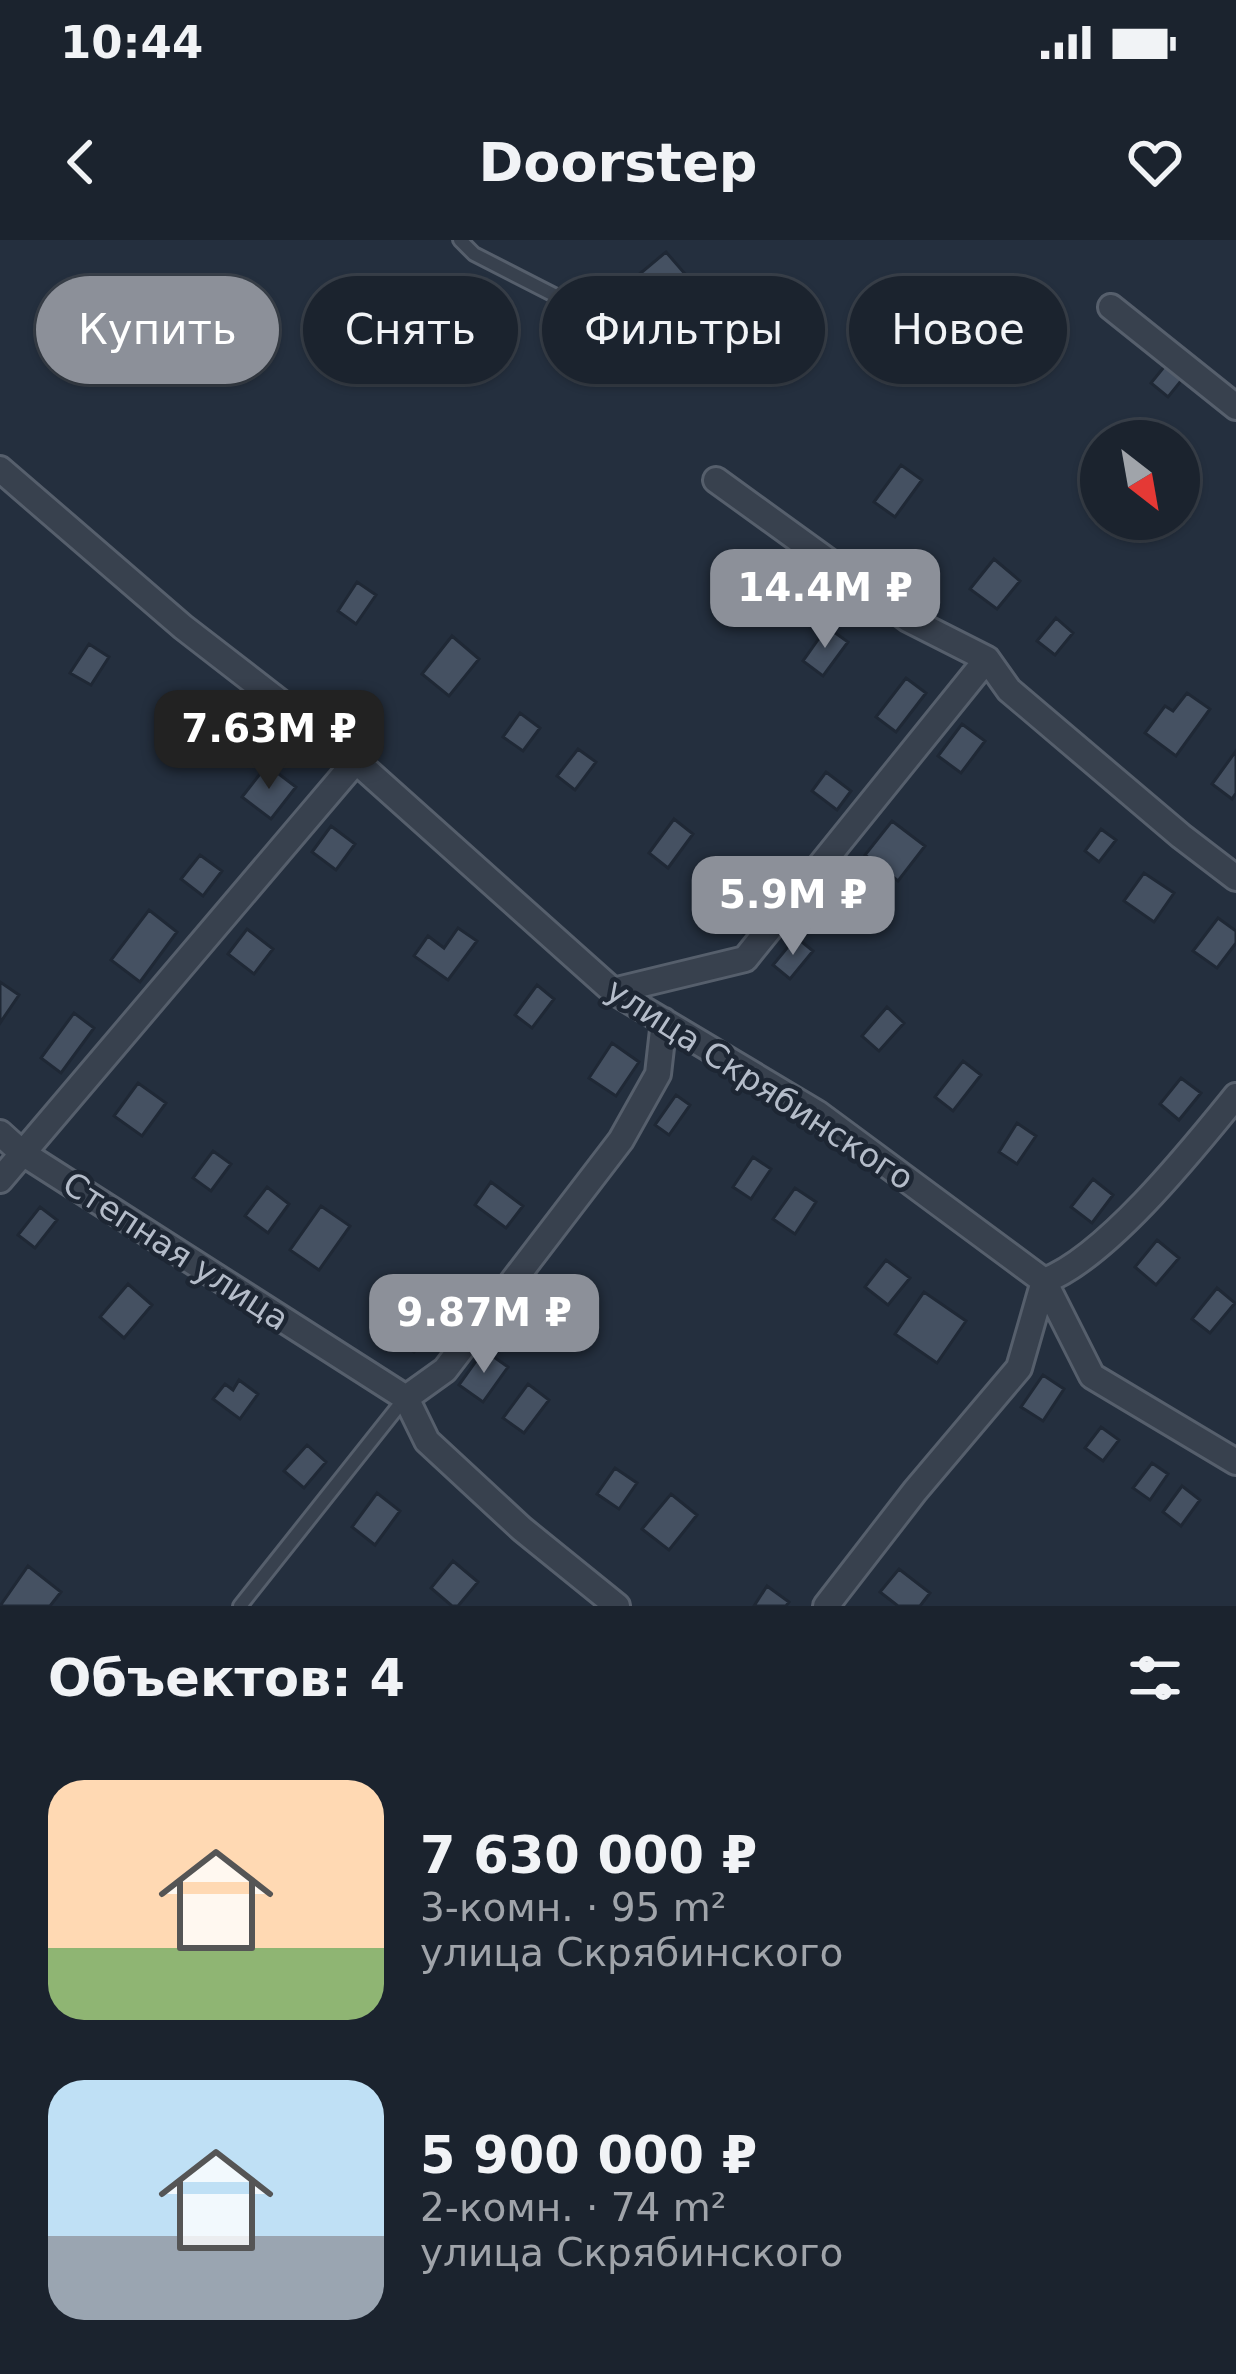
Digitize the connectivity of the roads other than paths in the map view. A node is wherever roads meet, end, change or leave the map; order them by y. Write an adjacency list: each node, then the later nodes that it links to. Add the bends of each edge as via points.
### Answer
1 (460, 240): 2 (lane)
2 (542, 289)
3 (1111, 307): 4 (street)
4 (1236, 407)
5 (0, 469): 8 (street, улица Скрябинского)
6 (716, 480): 7 (street, via 908,619)
7 (987, 659): 9 (street, via 1009,690); 10 (street, via 745,958)
8 (356, 761): 10 (street, улица Скрябинского); 14 (street)
9 (1236, 878)
10 (613, 991): 11 (street, улица Скрябинского)
11 (664, 1022): 16 (street, улица Скрябинского, via 817,1113); 17 (street, via 658,1073 621,1141 445,1370)
12 (1236, 1096): 16 (street, via 1084,1261)
13 (0, 1133): 14 (street, Степная улица)
14 (21, 1152): 15 (street); 17 (street, Степная улица)
15 (0, 1180)
16 (1044, 1281): 18 (street, улица Скрябинского, via 1092,1376); 21 (street, via 1019,1368)
17 (406, 1397): 19 (lane); 20 (street, Степная улица, via 427,1442)
18 (1236, 1462)
19 (240, 1606)
20 (617, 1606)
21 (826, 1606)

